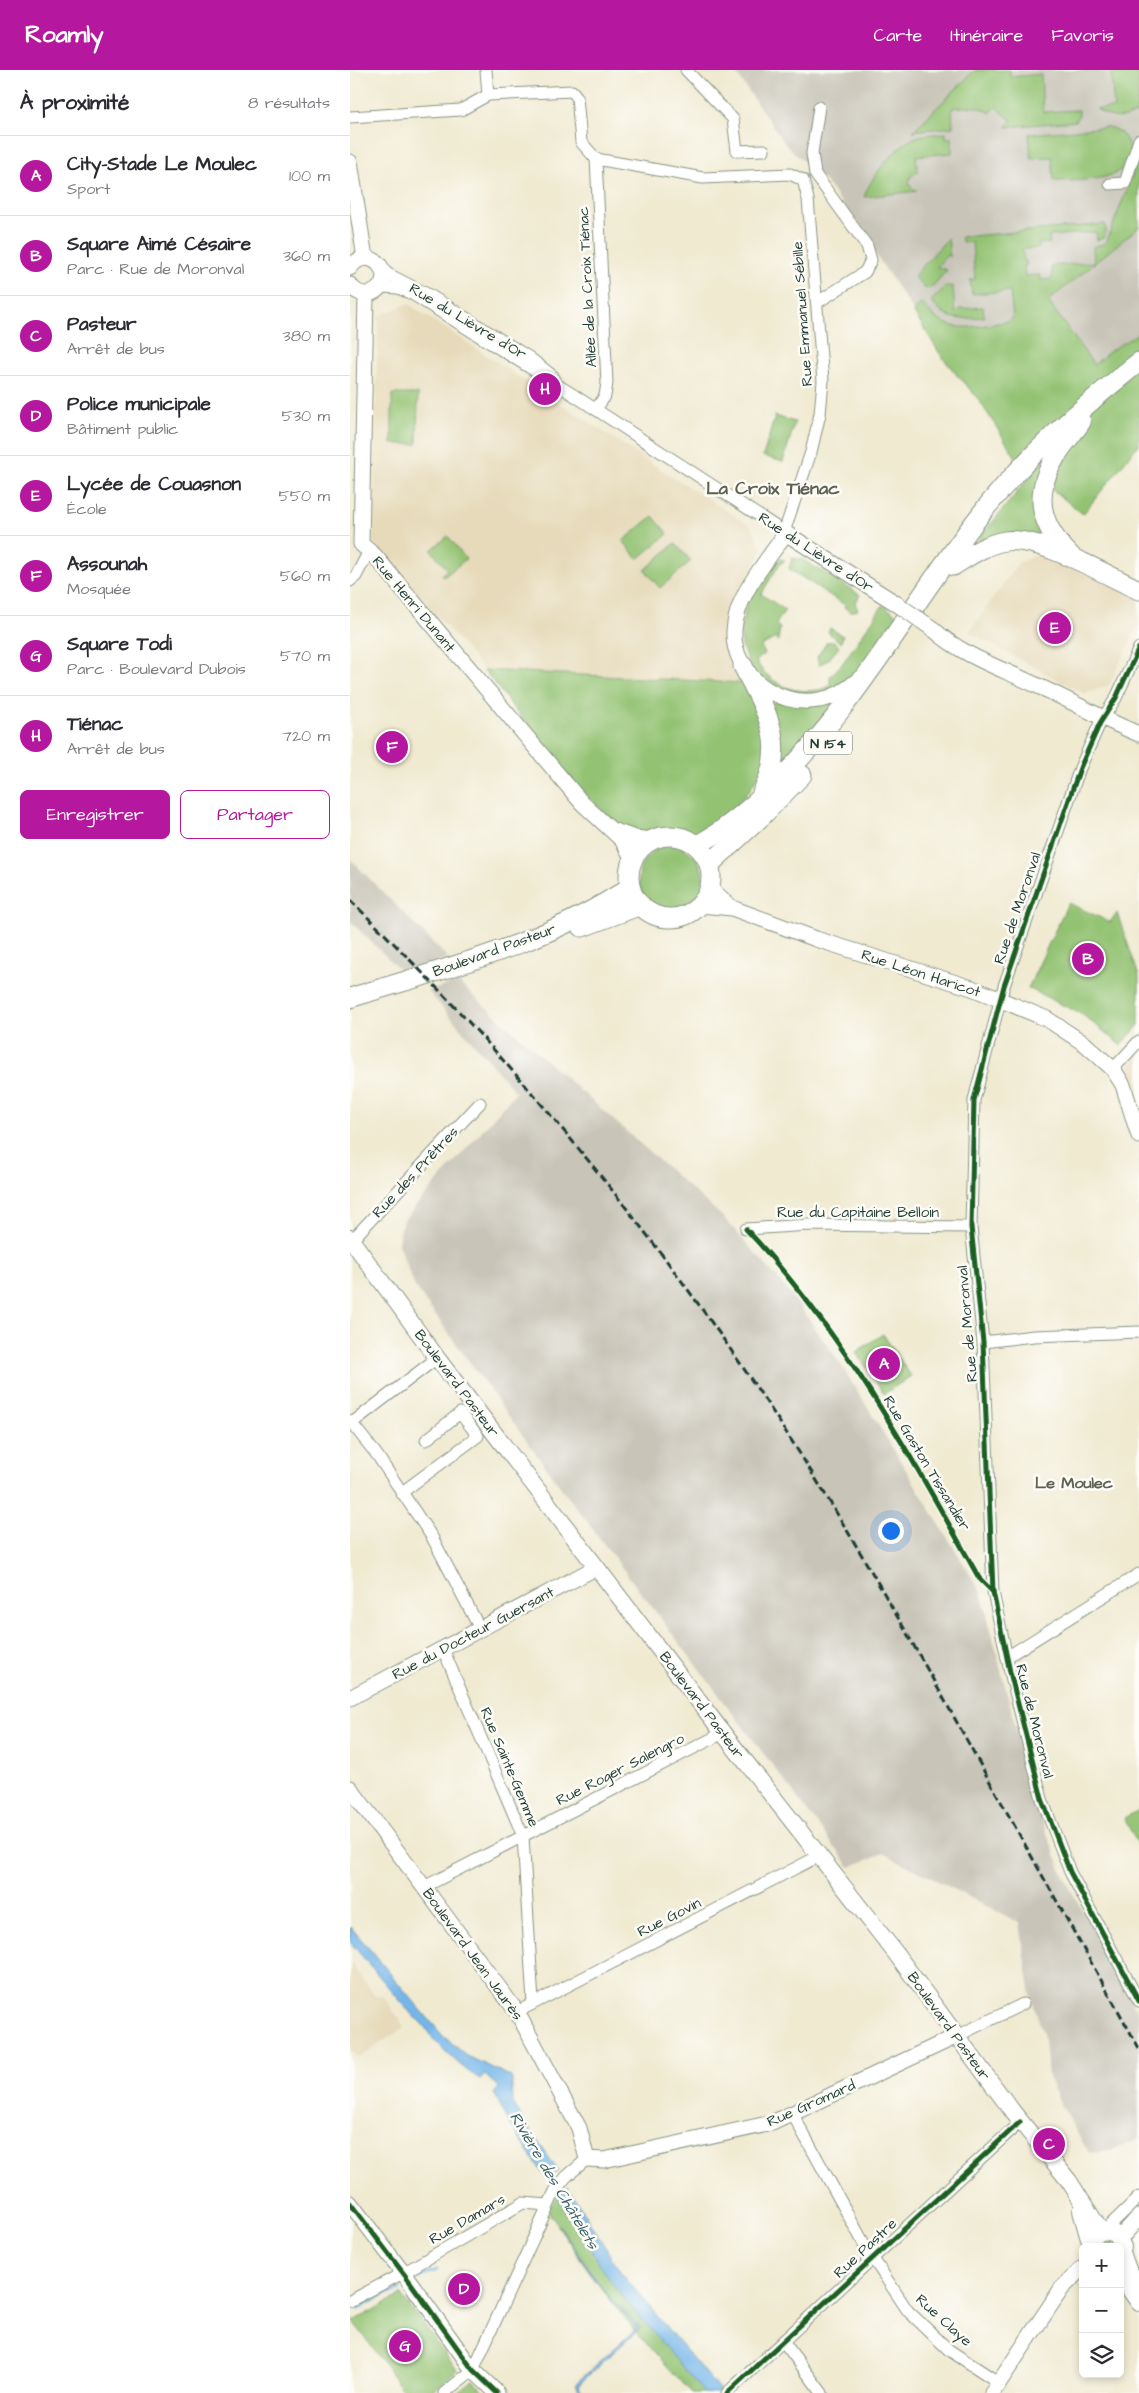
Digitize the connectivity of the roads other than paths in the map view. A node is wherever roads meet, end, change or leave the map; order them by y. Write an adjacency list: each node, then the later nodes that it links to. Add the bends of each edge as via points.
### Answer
1 (486, 70): 3 (street)
2 (686, 70): 7 (street, via 733,118 738,151)
3 (488, 95): 5 (street, via 461,110); 8 (street, via 572,91 577,97 581,142)
4 (819, 107): 18 (street, via 812,153 815,174 866,246 872,260 865,272)
5 (350, 116)
6 (1139, 140): 10 (street, via 1125,183)
7 (764, 150)
8 (596, 159): 18 (street, Rue Emmanuel Sébille, via 703,178 790,174 803,180 808,199); 22 (street, Allée de la Croix Tiénac, via 607,375 606,393)
9 (350, 162): 11 (street)
10 (1110, 184)
11 (360, 224): 12 (street); 13 (street)
12 (350, 237)
13 (355, 260): 14 (street, via 376,261)
14 (384, 272): 16 (street); 21 (street, Rue du Lièvre d'Or, via 431,296 530,358)
15 (350, 285): 17 (street)
16 (381, 287): 17 (street); 21 (street, Rue du Lièvre d'Or, via 398,288 412,294)
17 (366, 295): 24 (street, Rue Henri Dunant)
18 (818, 302): 25 (street, Rue Emmanuel Sébille, via 823,382 820,414)
19 (1139, 362): 32 (main road, via 1042,445 1011,477)
20 (1139, 374): 23 (main road, N 154)
21 (572, 394): 22 (street, Rue du Lièvre d'Or)
22 (596, 409): 25 (street, Rue du Lièvre d'Or)
23 (1081, 421): 27 (main road, via 1055,458 1042,493 1046,522 1055,539); 28 (main road, N 154, via 1010,490)
24 (356, 525): 26 (street, Rue Henri Dunant, via 361,544)
25 (784, 532): 33 (street, via 738,609 734,637); 34 (street, Rue du Lièvre d'Or, bridge, via 933,629 1005,666 1052,685)
26 (369, 551): 29 (street); 37 (street, Rue Henri Dunant, via 582,803)
27 (1076, 560): 28 (main road, via 1035,544 1010,541 988,546); 30 (main road)
28 (953, 566): 41 (main road, N 154, via 806,771)
29 (350, 581)
30 (1139, 590)
31 (1139, 648): 34 (street, Rue de Moronval)
32 (877, 660): 33 (street, via 859,680 842,691 825,699 807,702 790,700 770,691); 36 (main road, N 154, via 816,744)
33 (743, 666): 36 (main road, via 768,715 774,738 769,777)
34 (1104, 719): 35 (street, Rue du Lièvre d'Or); 49 (street, Rue de Moronval, via 1080,768)
35 (1139, 734)
36 (753, 805): 39 (main road, N 154, via 713,837)
37 (611, 830): 38 (street); 40 (street, Rue Henri Dunant, via 622,840)
38 (651, 840): 39 (main road, via 675,835); 40 (main road)
39 (697, 845): 41 (main road)
40 (633, 859): 42 (main road)
41 (710, 864): 43 (main road)
42 (630, 887): 44 (main road); 47 (main road, Boulevard Pasteur, via 604,905)
43 (710, 888): 45 (main road); 46 (street, Rue Léon Haricot)
44 (641, 905): 45 (main road, via 651,913 671,918 690,913); 47 (main road, via 587,926)
45 (700, 905): 46 (street, Rue Léon Haricot)
46 (732, 908): 49 (street, Rue Léon Haricot)
47 (537, 937): 48 (main road, Boulevard Pasteur)
48 (350, 998)
49 (1000, 999): 51 (street, Rue Léon Haricot, via 1062,1028 1086,1044); 54 (street, Rue de Moronval, via 974,1100)
50 (1139, 1041): 51 (street)
51 (1113, 1069): 53 (street, Rue Léon Haricot, via 1123,1085)
52 (480, 1103): 56 (street, Rue des Prêtres)
53 (1139, 1136)
54 (970, 1227): 55 (street, Rue du Capitaine Belloin, via 809,1225); 58 (street, Rue de Moronval)
55 (746, 1229)
56 (350, 1239): 59 (main road, Boulevard Pasteur)
57 (1139, 1332): 58 (street, via 1034,1336)
58 (983, 1342): 67 (street, Rue de Moronval, via 993,1592)
59 (437, 1358): 60 (street); 63 (main road, Boulevard Pasteur)
60 (351, 1422): 62 (street)
61 (426, 1440): 62 (street, via 460,1413 478,1436)
62 (401, 1493): 65 (street, via 432,1537)
63 (597, 1567): 65 (street, Rue du Docteur Guersant); 69 (main road, Boulevard Pasteur)
64 (1139, 1574): 67 (street)
65 (480, 1629): 66 (street, Rue du Docteur Guersant)
66 (443, 1649): 68 (street, Rue du Docteur Guersant); 71 (street, Rue Sainte-Gemme)
67 (1007, 1658): 74 (street, Rue de Moronval, via 1042,1799 1070,1872)
68 (350, 1698)
69 (724, 1733): 71 (street, Rue Roger Salengro); 72 (main road, Boulevard Pasteur)
70 (350, 1788): 73 (street, Boulevard Jean Jaurès)
71 (523, 1836): 73 (street, Rue Roger Salengro); 75 (street, Rue Sainte-Gemme)
72 (818, 1856): 75 (street, Rue Govin); 78 (main road, Boulevard Pasteur)
73 (424, 1887): 77 (street, Boulevard Jean Jaurès)
74 (1139, 2001)
75 (533, 2003): 77 (street)
76 (1023, 2004): 78 (street, Rue Gromard)
77 (516, 2012): 81 (street, Boulevard Jean Jaurès, via 579,2128)
78 (957, 2036): 79 (street, Rue Gromard); 80 (main road, Boulevard Pasteur)
79 (792, 2113): 81 (street, Rue Gromard, via 772,2123 604,2160); 89 (street, Rue Claye)
80 (1020, 2122): 86 (main road, Boulevard Pasteur, via 1057,2167); 89 (street, Rue Pastre)
81 (587, 2160): 84 (street, via 566,2177)
82 (1139, 2197): 86 (street)
83 (350, 2203): 92 (street)
84 (548, 2205): 92 (street, Rue Damars, via 523,2203); 98 (street)
85 (1139, 2217): 88 (main road)
86 (1095, 2237): 87 (main road, via 1112,2232)
87 (1118, 2243)
88 (1124, 2244)
89 (873, 2258): 97 (street, Rue Pastre); 99 (street, Rue Claye, via 908,2311)
90 (1124, 2258): 94 (main road)
91 (1079, 2272): 99 (street, via 1062,2288)
92 (403, 2273): 95 (street, Rue Damars); 98 (street)
93 (1124, 2282): 96 (main road)
94 (1139, 2286)
95 (350, 2301)
96 (1139, 2303)
97 (783, 2341): 102 (street, Rue Pastre); 103 (street)
98 (473, 2370): 100 (street); 101 (street)
99 (995, 2388)
100 (444, 2393)
101 (497, 2393)
102 (728, 2393)
103 (822, 2393)

